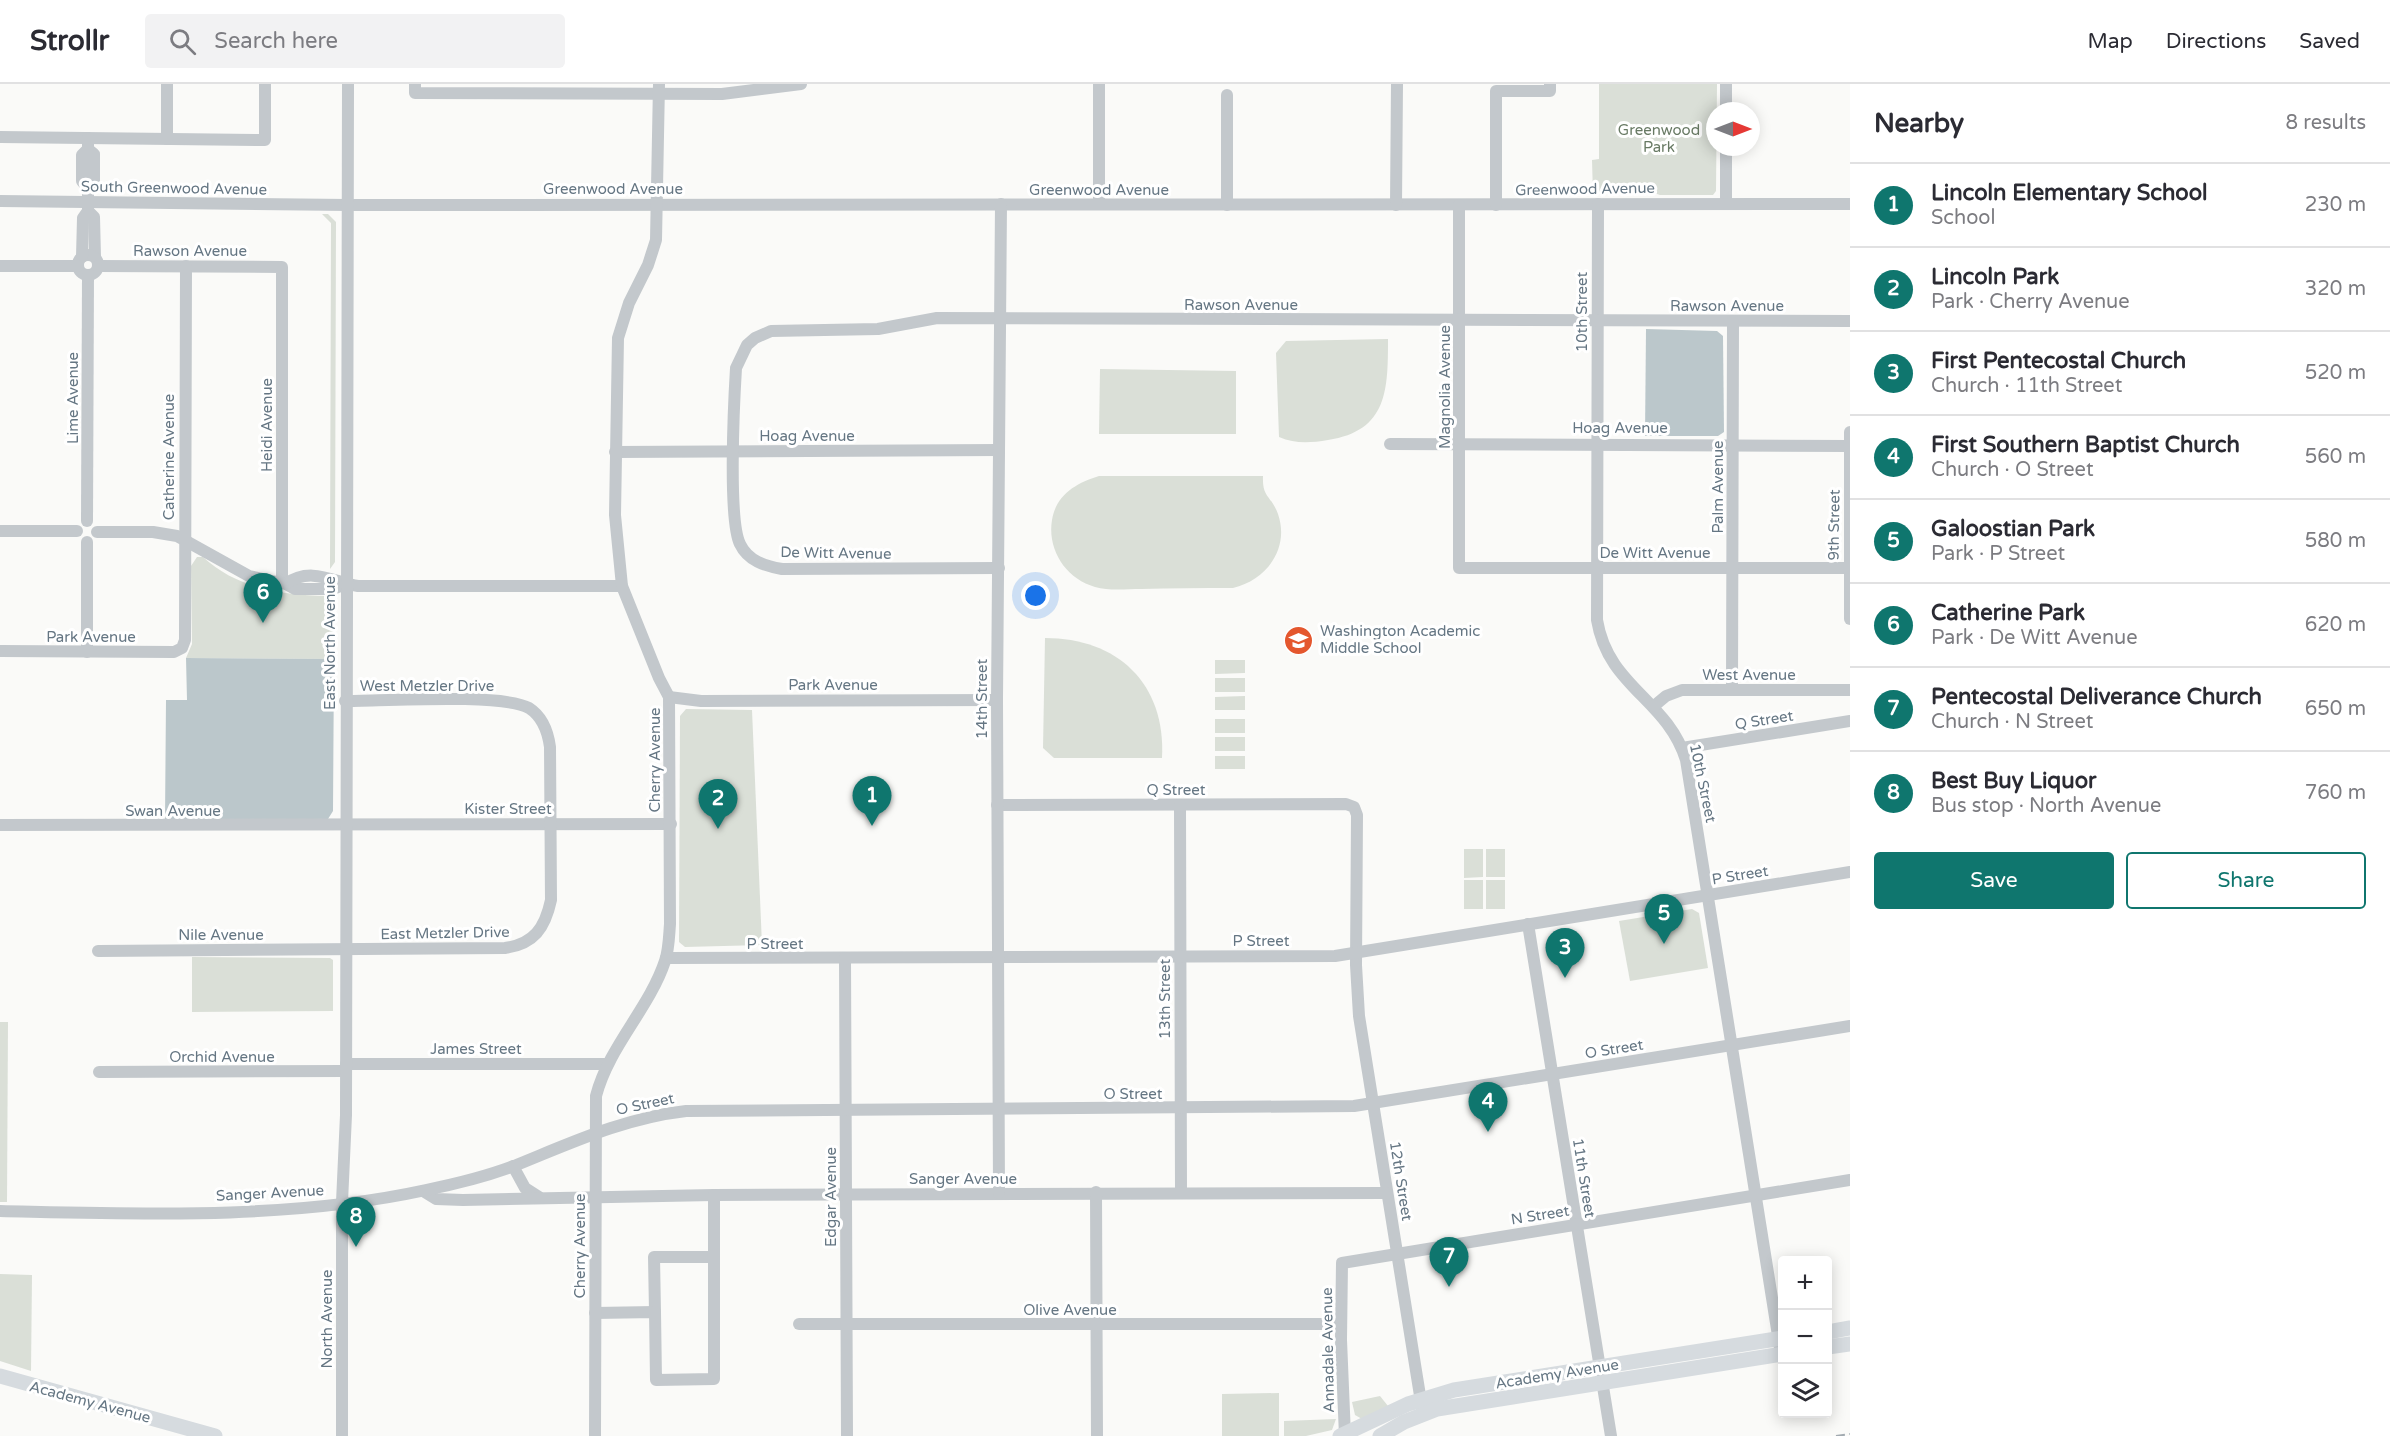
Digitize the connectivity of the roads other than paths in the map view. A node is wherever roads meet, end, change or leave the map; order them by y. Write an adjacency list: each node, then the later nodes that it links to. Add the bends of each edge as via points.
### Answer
1 (167, 84): 15 (street)
2 (265, 84): 15 (street, via 265,140)
3 (348, 84): 29 (street, East North Avenue)
4 (801, 84): 11 (street, via 738,94)
5 (1099, 84): 21 (street)
6 (1397, 84): 26 (street)
7 (1550, 84): 27 (street, via 1550,91 1496,91)
8 (1726, 84): 13 (street)
9 (415, 89): 10 (street)
10 (554, 89): 11 (street)
11 (658, 89): 19 (street, Cherry Avenue)
12 (1227, 95): 25 (street)
13 (1726, 102)
14 (0, 137): 16 (street)
15 (167, 139): 16 (street)
16 (88, 143): 28 (street, via 82,155 82,181 88,188)
17 (1726, 156): 23 (street)
18 (0, 201): 28 (street, South Greenwood Avenue)
19 (658, 204): 20 (street, Greenwood Avenue); 29 (street, Greenwood Avenue); 48 (street, Cherry Avenue, via 653,253 629,303 618,338)
20 (1001, 204): 21 (street, Greenwood Avenue); 35 (street, 14th Street)
21 (1099, 204): 25 (street, Greenwood Avenue)
22 (1598, 204): 23 (street, Greenwood Avenue); 27 (street, Greenwood Avenue); 37 (street, 10th Street)
23 (1726, 204): 24 (street, Greenwood Avenue)
24 (1850, 204)
25 (1227, 205): 26 (street, Greenwood Avenue)
26 (1396, 205): 30 (street, Greenwood Avenue)
27 (1496, 205): 30 (street, Greenwood Avenue)
28 (88, 206): 29 (street, South Greenwood Avenue); 31 (street, via 94,217)
29 (348, 206): 61 (street, East North Avenue)
30 (1459, 206): 36 (street, Magnolia Avenue)
31 (88, 262): 32 (street, Rawson Avenue); 33 (street, Rawson Avenue); 49 (street, Lime Avenue, via 82,273 88,275)
32 (0, 266)
33 (186, 266): 34 (street, Rawson Avenue); 53 (street, Catherine Avenue)
34 (282, 267): 60 (street, Heidi Avenue)
35 (1000, 319): 36 (street, Rawson Avenue); 46 (street, 14th Street); 47 (street, Rawson Avenue, via 937,318 878,329 782,329 763,333 747,345 736,368)
36 (1460, 321): 37 (street, Rawson Avenue); 43 (street, Magnolia Avenue)
37 (1597, 321): 38 (street, Rawson Avenue); 41 (street, 10th Street)
38 (1733, 321): 39 (street, Rawson Avenue); 44 (street, Palm Avenue)
39 (1850, 321)
40 (1850, 432): 45 (street, 9th Street)
41 (1596, 443): 43 (street, Hoag Avenue); 44 (street, Hoag Avenue); 57 (street, 10th Street)
42 (1390, 444): 43 (street, Hoag Avenue)
43 (1460, 444): 56 (street, Magnolia Avenue)
44 (1733, 444): 45 (street, Hoag Avenue); 58 (street, Palm Avenue)
45 (1850, 446): 59 (street, 9th Street)
46 (999, 450): 47 (street, Hoag Avenue); 55 (street, 14th Street)
47 (734, 451): 48 (street, Hoag Avenue); 55 (street, De Witt Avenue, via 735,533 741,546 757,562 782,569)
48 (615, 452): 62 (street, Cherry Avenue, via 616,546)
49 (87, 521): 51 (street); 52 (street)
50 (0, 531): 51 (street)
51 (77, 531): 54 (street, via 80,539)
52 (98, 532): 53 (street, via 153,532); 54 (street, via 96,538)
53 (184, 540): 60 (street, via 249,576); 64 (street, Catherine Avenue)
54 (87, 542): 66 (street)
55 (999, 568): 70 (street, 14th Street)
56 (1459, 568): 57 (street, De Witt Avenue)
57 (1596, 568): 58 (street, De Witt Avenue); 72 (street, 10th Street, via 1597,620 1604,646 1621,675)
58 (1732, 568): 59 (street, De Witt Avenue); 67 (street, Palm Avenue)
59 (1849, 568): 63 (street, 9th Street)
60 (284, 583): 61 (street, via 296,577 333,577)
61 (346, 584): 62 (street); 71 (street, East North Avenue)
62 (622, 586): 69 (street, Cherry Avenue)
63 (1850, 619)
64 (182, 648): 66 (street, Park Avenue, via 174,652)
65 (0, 651): 66 (street, Park Avenue)
66 (87, 652)
67 (1732, 690): 68 (street, West Avenue); 72 (street, West Avenue, via 1682,690)
68 (1850, 690)
69 (669, 697): 70 (street, Park Avenue); 78 (street, Cherry Avenue)
70 (997, 700): 75 (street, 14th Street)
71 (345, 701): 77 (street, West Metzler Drive, via 502,700 529,708 537,714 548,735); 80 (street, East North Avenue)
72 (1654, 706): 74 (street, 10th Street)
73 (1850, 721): 74 (street, Q Street)
74 (1682, 748): 82 (street, 10th Street)
75 (997, 805): 76 (street, Q Street); 90 (street, 14th Street)
76 (1180, 805): 86 (street, Q Street, via 1354,807); 87 (street, 13th Street)
77 (550, 824): 78 (street, Kister Street); 80 (street, Kister Street); 84 (street, East Metzler Drive, via 551,900 547,919 532,939 505,948)
78 (670, 824): 88 (street, Cherry Avenue)
79 (0, 825): 80 (street, Swan Avenue)
80 (345, 826): 84 (street, East North Avenue)
81 (1850, 872): 82 (street, P Street)
82 (1708, 895): 83 (street, P Street); 92 (street, 10th Street)
83 (1528, 924): 86 (street, P Street); 96 (street, 11th Street)
84 (345, 949): 85 (street, Nile Avenue); 94 (street, East North Avenue)
85 (98, 951)
86 (1356, 953): 87 (street, P Street); 97 (street, 12th Street, via 1359,1016)
87 (1179, 957): 90 (street, P Street); 100 (street, 13th Street)
88 (666, 958): 89 (street, P Street); 93 (street, Cherry Avenue, via 655,984)
89 (845, 958): 90 (street, P Street); 98 (street, Edgar Avenue)
90 (998, 958): 99 (street, 14th Street)
91 (1850, 1026): 92 (street, O Street)
92 (1732, 1045): 96 (street, O Street); 111 (street, 10th Street)
93 (607, 1064): 94 (street, James Street); 101 (street, Cherry Avenue, via 596,1096)
94 (346, 1067): 95 (street, Orchid Avenue); 114 (street, East North Avenue)
95 (99, 1072)
96 (1552, 1075): 97 (street, O Street); 116 (street, 11th Street)
97 (1373, 1103): 100 (street, O Street); 108 (street, 12th Street)
98 (845, 1109): 99 (street, O Street); 101 (street, O Street, via 686,1111); 110 (street, Edgar Avenue)
99 (999, 1109): 100 (street, O Street); 107 (street, 14th Street)
100 (1180, 1109): 106 (street, 13th Street)
101 (594, 1132): 102 (street, O Street); 112 (street, Cherry Avenue)
102 (513, 1166): 104 (street, O Street); 113 (street, via 525,1188)
103 (1850, 1179): 111 (street, N Street)
104 (423, 1191): 113 (street, Sanger Avenue, via 436,1199); 114 (street, Sanger Avenue)
105 (1096, 1192): 106 (street, Sanger Avenue); 107 (street, Sanger Avenue); 126 (street)
106 (1181, 1192): 108 (street, Sanger Avenue)
107 (999, 1193): 110 (street, Sanger Avenue)
108 (1387, 1193): 117 (street, 12th Street)
109 (714, 1195): 110 (street, Sanger Avenue); 112 (street, Sanger Avenue); 118 (street)
110 (846, 1195): 125 (street, Edgar Avenue)
111 (1756, 1195): 116 (street, N Street); 122 (street, 10th Street)
112 (595, 1196): 113 (street, Sanger Avenue); 121 (street, Cherry Avenue)
113 (538, 1197)
114 (342, 1202): 115 (street, Sanger Avenue, via 304,1208 187,1212); 140 (street, North Avenue)
115 (0, 1211)
116 (1577, 1224): 117 (street, N Street); 133 (street, 11th Street)
117 (1397, 1254): 119 (street, N Street); 137 (street, 12th Street)
118 (714, 1257): 120 (street, via 654,1257); 120 (street, via 714,1378 656,1380)
119 (1342, 1263): 124 (street, Annadale Avenue)
120 (656, 1312): 121 (street)
121 (595, 1314): 141 (street, Cherry Avenue)
122 (1778, 1322)
123 (799, 1324): 125 (street, Olive Avenue)
124 (1341, 1324): 126 (street, Olive Avenue); 138 (street, Annadale Avenue)
125 (847, 1325): 126 (street, Olive Avenue); 142 (street, Edgar Avenue)
126 (1097, 1325): 143 (street)
127 (1850, 1328): 128 (main road)
128 (1832, 1331)
129 (1778, 1340): 133 (main road, Academy Avenue)
130 (1850, 1344): 131 (main road)
131 (1832, 1346)
132 (1778, 1355): 133 (main road, Academy Avenue)
133 (1601, 1375): 135 (main road, Academy Avenue); 136 (main road, Academy Avenue); 145 (street, 11th Street)
134 (0, 1376): 139 (main road, Academy Avenue)
135 (1519, 1380): 136 (main road, via 1505,1388 1478,1394); 137 (main road, Academy Avenue, via 1454,1390)
136 (1470, 1403): 137 (main road, Academy Avenue)
137 (1422, 1406): 138 (main road, Academy Avenue); 144 (main road, Academy Avenue)
138 (1344, 1435)
139 (215, 1436)
140 (342, 1436)
141 (595, 1436)
142 (847, 1436)
143 (1097, 1436)
144 (1380, 1436)
145 (1611, 1436)

